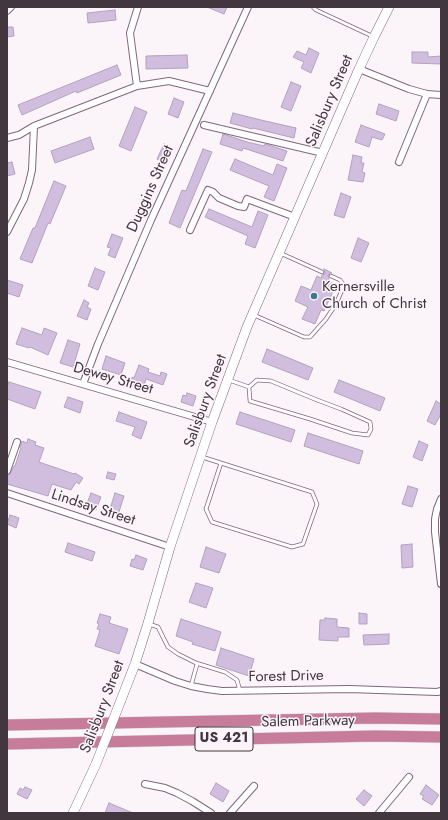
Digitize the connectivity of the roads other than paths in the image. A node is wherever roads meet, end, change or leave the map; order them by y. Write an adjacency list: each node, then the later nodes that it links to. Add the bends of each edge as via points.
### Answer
1 (11, 7): 6 (street)
2 (138, 7): 9 (street, via 130,33)
3 (248, 7): 10 (street, Duggins Street)
4 (313, 7): 7 (lane)
5 (389, 7): 7 (main road, Salisbury Street)
6 (7, 11)
7 (374, 37): 8 (main road, Salisbury Street)
8 (359, 69): 11 (street); 16 (main road, Salisbury Street)
9 (137, 86): 10 (street, via 169,81); 14 (street)
10 (210, 91): 27 (street, Duggins Street, via 151,220)
11 (427, 94): 12 (street); 17 (street)
12 (441, 95)
13 (204, 125): 16 (street)
14 (34, 126): 15 (street, via 19,135); 20 (street, via 29,183)
15 (7, 138)
16 (323, 152): 18 (main road, Salisbury Street)
17 (399, 162)
18 (295, 217): 19 (street, via 247,199 244,207 238,206 208,190); 21 (main road, Salisbury Street)
19 (190, 230)
20 (7, 232)
21 (280, 253): 22 (lane); 24 (main road, Salisbury Street)
22 (322, 272)
23 (331, 276): 24 (lane, via 340,280 343,284 342,290 336,304 310,337 304,337)
24 (253, 315): 26 (main road, Salisbury Street)
25 (7, 362): 27 (street, Dewey Street)
26 (228, 379): 28 (lane); 29 (main road, Salisbury Street)
27 (83, 384): 29 (street, Dewey Street)
28 (249, 386): 28 (lane, via 257,380 271,381 370,422 372,429 368,436 352,433 250,401)
29 (212, 422): 31 (main road, Salisbury Street)
30 (17, 442): 33 (street)
31 (200, 456): 32 (lane); 36 (main road, Salisbury Street)
32 (221, 463): 32 (lane, via 312,492 317,504 303,544 292,547 212,522 206,509)
33 (7, 471)
34 (7, 493): 36 (street, Lindsay Street)
35 (441, 499): 37 (street, via 435,519)
36 (170, 547): 38 (main road, Salisbury Street)
37 (441, 584)
38 (148, 623): 39 (main road, Salisbury Street); 40 (lane, via 158,627 168,647)
39 (135, 664): 41 (street, Forest Drive); 51 (main road, Salisbury Street, bridge, via 96,764)
40 (197, 664): 41 (lane); 42 (lane, via 224,672 237,680)
41 (191, 686): 42 (street, Forest Drive)
42 (240, 691): 43 (street, Forest Drive)
43 (441, 691)
44 (441, 719): 45 (highway, Salem Parkway / US 421, via 368,718)
45 (7, 725)
46 (441, 737): 47 (highway, Salem Parkway / US 421, via 375,736)
47 (7, 744)
48 (409, 777): 54 (street)
49 (145, 784): 52 (street, via 177,793)
50 (254, 786): 53 (street)
51 (73, 813)
52 (211, 813)
53 (230, 813)
54 (379, 813)

